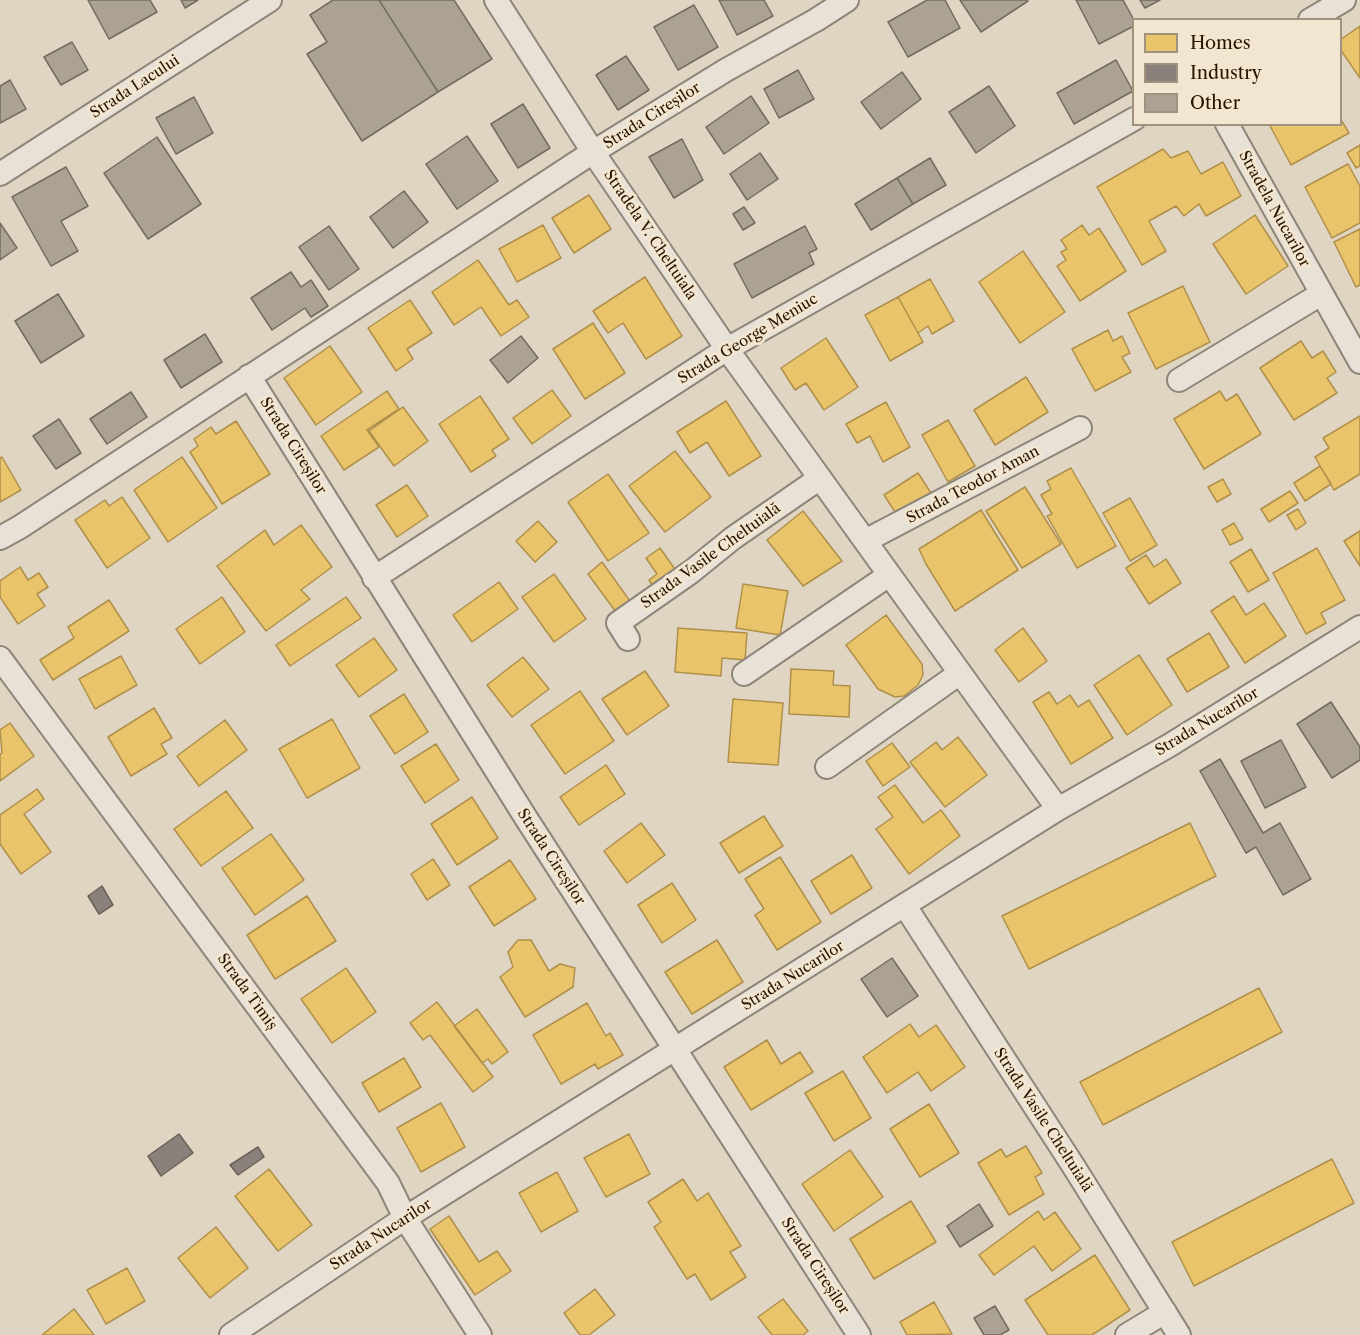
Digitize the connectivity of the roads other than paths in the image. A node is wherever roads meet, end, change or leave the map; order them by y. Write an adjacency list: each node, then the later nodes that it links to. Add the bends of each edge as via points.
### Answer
1 (270, 0): 9 (street, Strada Lacului)
2 (496, 0): 8 (street, Stradela V. Cheltuiala)
3 (847, 0): 8 (street, Strada Cireșilor)
4 (1344, 0): 5 (street)
5 (1313, 18)
6 (1132, 120): 11 (street, Strada George Meniuc)
7 (1228, 126): 10 (street, Stradela Nucarilor)
8 (593, 152): 11 (street, Stradela V. Cheltuiala); 13 (street, Strada Cireșilor)
9 (0, 174)
10 (1321, 294): 12 (street, Stradela Nucarilor); 14 (street)
11 (727, 349): 16 (street); 20 (street, Strada George Meniuc)
12 (1360, 362)
13 (249, 376): 17 (street, Strada Cireșilor); 20 (street, Strada Cireșilor)
14 (1179, 381)
15 (1080, 428): 18 (street, Strada Teodor Aman)
16 (820, 478): 18 (street); 22 (street, Strada Vasile Cheltuială, via 618,623)
17 (0, 538)
18 (865, 541): 19 (street)
19 (889, 575): 24 (street); 25 (street)
20 (374, 578): 29 (street, Strada Cireșilor)
21 (1360, 627): 27 (street, Strada Nucarilor)
22 (628, 639)
23 (0, 658): 30 (street, Strada Timiș, via 388,1183)
24 (960, 673): 26 (street); 27 (street)
25 (744, 674)
26 (827, 767)
27 (1058, 809): 28 (street, Strada Nucarilor)
28 (905, 906): 29 (street, Strada Nucarilor); 31 (street, Strada Vasile Cheltuială)
29 (676, 1049): 30 (street, Strada Nucarilor); 34 (street, Strada Cireșilor)
30 (405, 1218): 32 (street, Strada Nucarilor); 33 (street, Strada Timiș)
31 (1166, 1312): 35 (street); 36 (street, Strada Vasile Cheltuială)
32 (231, 1335)
33 (480, 1335)
34 (859, 1335)
35 (1127, 1335)
36 (1179, 1335)

